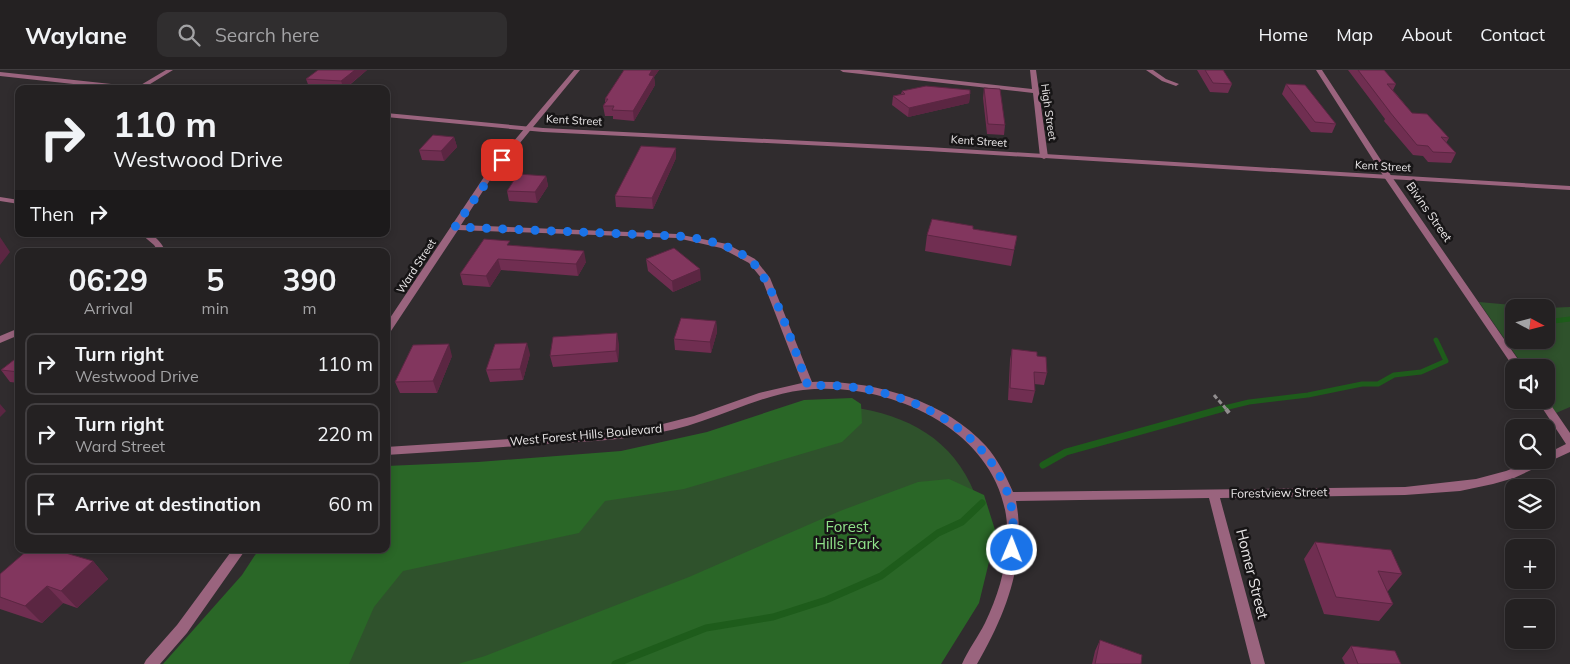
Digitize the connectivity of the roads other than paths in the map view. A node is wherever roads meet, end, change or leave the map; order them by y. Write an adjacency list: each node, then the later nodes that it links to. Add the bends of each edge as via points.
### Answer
1 (170, 70): 10 (street)
2 (576, 70): 13 (street, Ward Street)
3 (843, 70): 11 (street)
4 (1033, 70): 11 (street, High Street)
5 (1149, 70): 8 (street)
6 (1318, 70): 15 (street, Bivins Street)
7 (0, 74): 9 (street)
8 (1176, 84)
9 (101, 85)
10 (145, 85)
11 (1036, 91): 14 (street, High Street)
12 (390, 115): 13 (street, Kent Street)
13 (527, 129): 14 (street, Kent Street); 19 (street, Ward Street)
14 (1044, 157): 15 (street, Kent Street)
15 (1388, 177): 16 (street, Kent Street); 25 (street, Bivins Street)
16 (1570, 188)
17 (0, 199): 18 (street)
18 (15, 201)
19 (455, 227): 22 (street, Ward Street); 26 (street, via 678,236 724,246 752,261 766,278)
20 (150, 237): 21 (street)
21 (160, 248)
22 (390, 326)
23 (15, 333): 24 (street)
24 (0, 340)
25 (1513, 359)
26 (808, 386): 30 (street, West Forest Hills Boulevard, via 768,394 704,417 654,430); 34 (street, West Forest Hills Boulevard, via 827,384 872,390 917,405 938,416 958,428 984,453)
27 (1548, 409): 28 (street)
28 (1570, 442)
29 (1570, 447): 31 (street, Forestview Street)
30 (390, 451)
31 (1555, 454)
32 (1521, 469): 33 (street, Forestview Street, via 1490,482 1448,489)
33 (1213, 493): 34 (street, Forestview Street); 38 (street, Homer Street)
34 (1009, 497): 37 (street, West Forest Hills Boulevard, via 1013,535 1011,565 998,607)
35 (237, 553): 36 (street, via 182,629)
36 (151, 664)
37 (969, 664)
38 (1258, 664)

